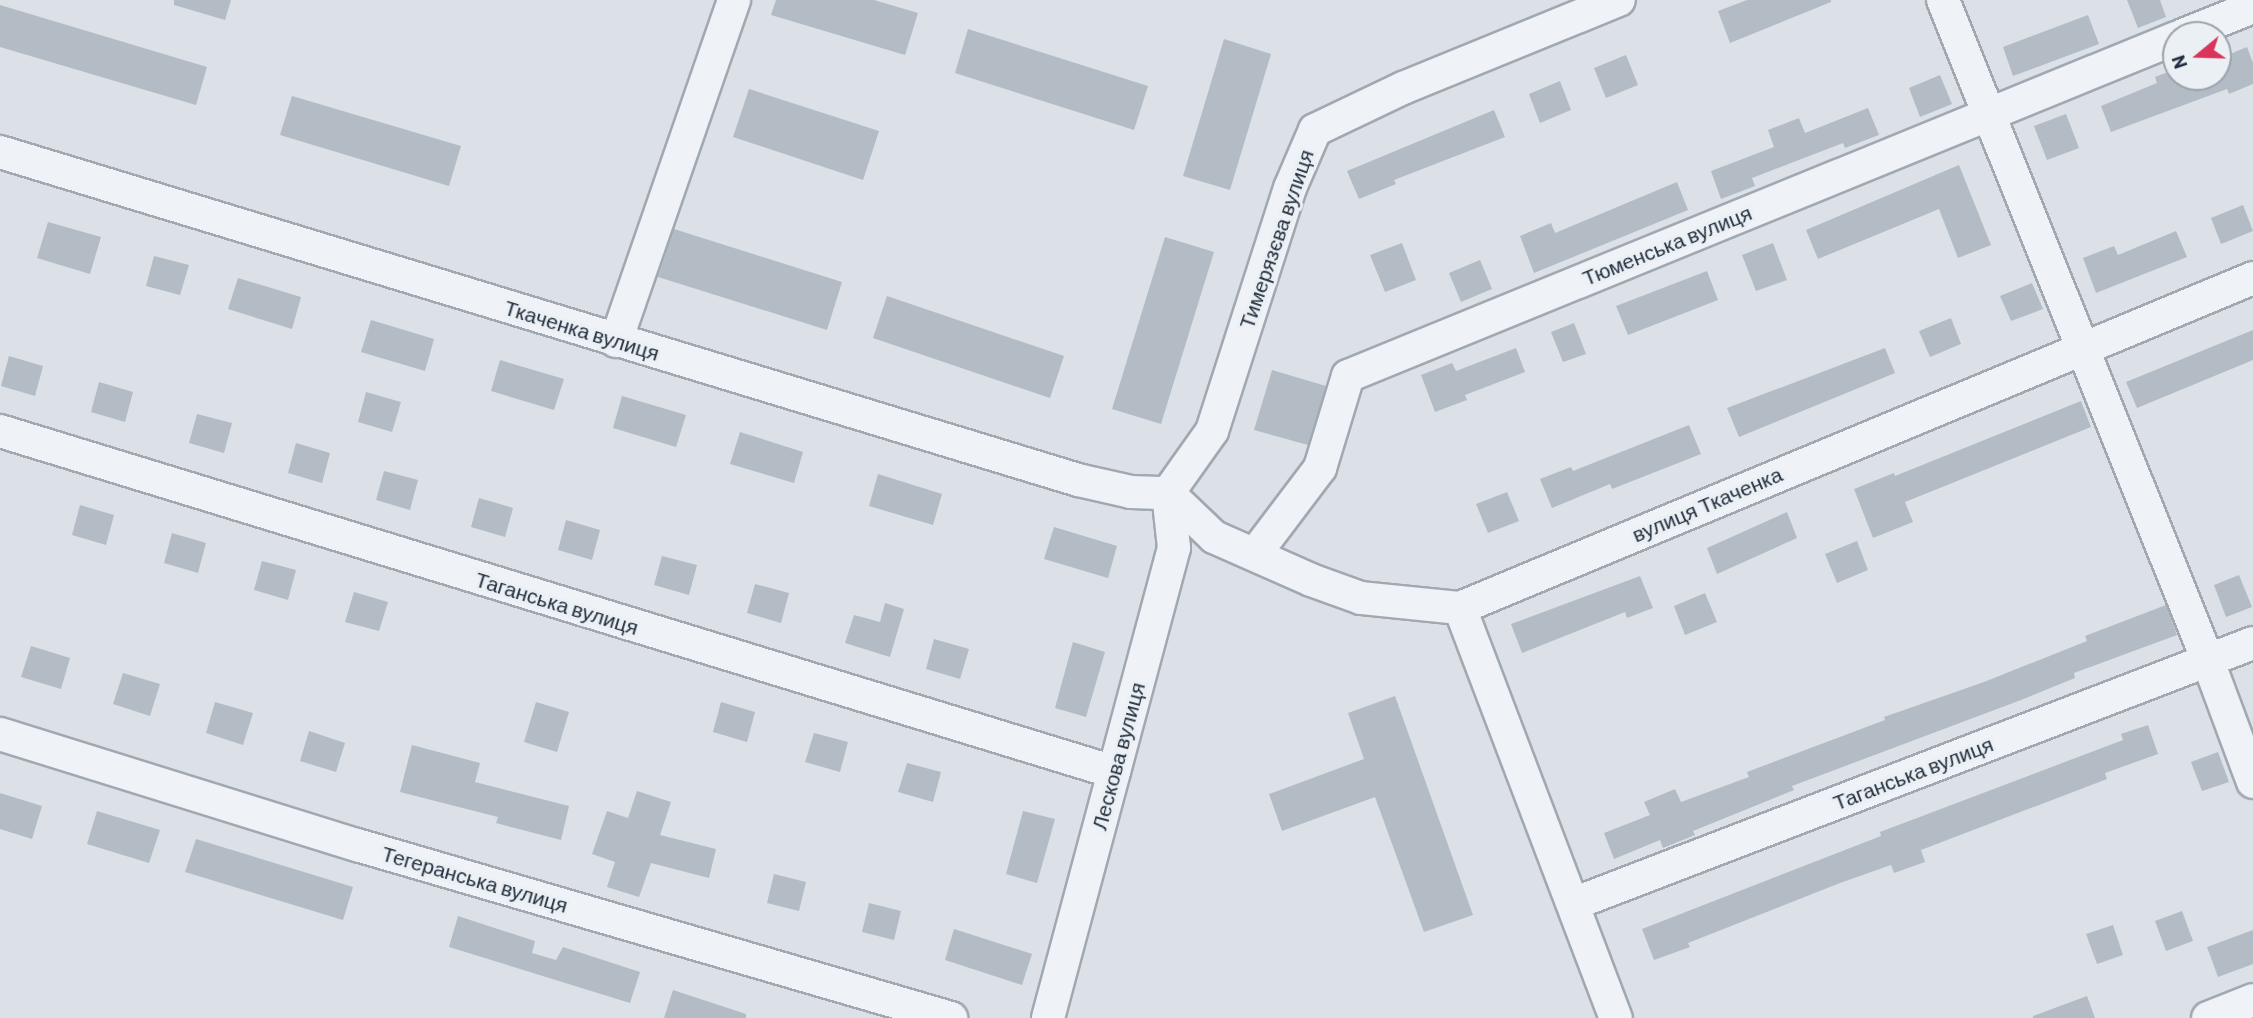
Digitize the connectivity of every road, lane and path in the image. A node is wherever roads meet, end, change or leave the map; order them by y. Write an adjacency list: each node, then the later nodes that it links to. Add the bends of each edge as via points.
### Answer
1 (734, 0): 10 (street)
2 (1619, 0): 13 (street, Тимерязєва вулиця, via 1403,88 1315,130 1290,188 1212,431)
3 (1943, 0): 7 (street)
4 (2253, 7): 5 (street)
5 (2218, 21)
6 (2162, 44): 7 (street, Тюменська вулиця)
7 (1988, 114): 11 (street); 14 (street, Тюменська вулиця, via 1348,376 1320,468)
8 (0, 152): 10 (street, Ткаченка вулиця)
9 (2253, 278): 11 (street, вулиця Ткаченка)
10 (616, 341): 13 (street, Ткаченка вулиця, via 1077,480 1130,492)
11 (2080, 348): 15 (street, вулиця Ткаченка); 17 (street)
12 (0, 431): 19 (street, Таганська вулиця)
13 (1168, 493): 14 (street, вулиця Ткаченка, via 1214,537); 19 (street, Лескова вулиця, via 1174,548)
14 (1255, 554): 15 (street, вулиця Ткаченка, via 1361,598)
15 (1460, 608): 21 (street)
16 (2253, 643): 17 (street, Таганська вулиця)
17 (2208, 661): 20 (street); 21 (street, Таганська вулиця)
18 (0, 734): 23 (street, Тегеранська вулиця, via 388,854)
19 (1114, 772): 24 (street, Лескова вулиця)
20 (2253, 782)
21 (1573, 904): 25 (street)
22 (2253, 1000): 26 (street)
23 (951, 1018)
24 (1048, 1018)
25 (1616, 1018)
26 (2208, 1018)

